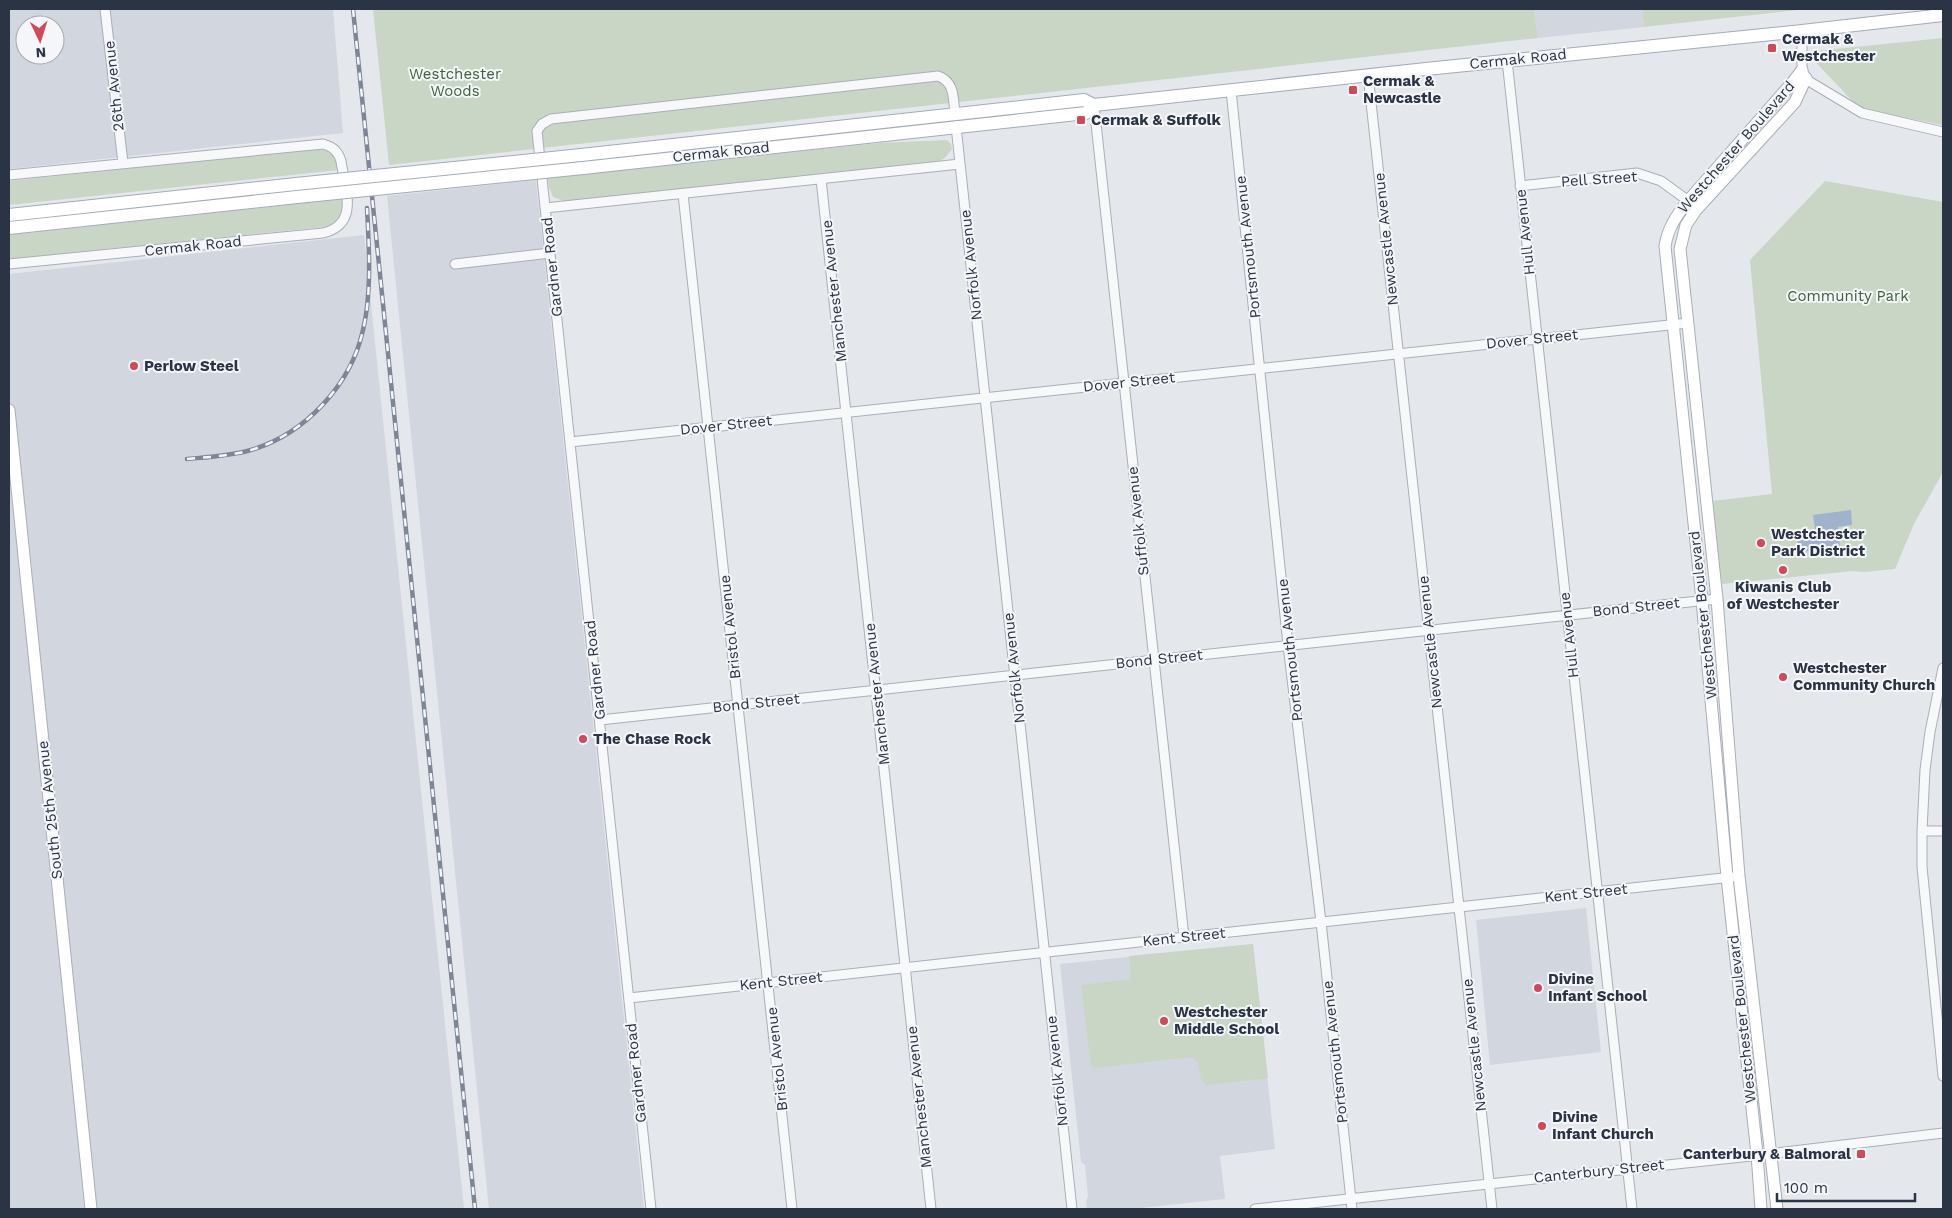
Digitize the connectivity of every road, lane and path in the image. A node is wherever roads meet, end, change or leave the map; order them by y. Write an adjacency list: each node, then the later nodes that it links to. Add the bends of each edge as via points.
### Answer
1 (105, 9): 11 (street, 26th Avenue)
2 (1943, 15): 3 (main road, Cermak Road)
3 (1802, 31): 4 (main road, Cermak Road); 5 (street)
4 (1507, 60): 6 (main road, Cermak Road); 15 (street, Hull Avenue)
5 (1804, 74): 10 (street, via 1862,113); 17 (street, Westchester Boulevard); 19 (street, Westchester Boulevard, via 1795,102)
6 (1368, 75): 7 (main road, Cermak Road); 29 (street, Newcastle Avenue)
7 (1231, 90): 8 (main road, Cermak Road); 30 (street, Portsmouth Avenue)
8 (1094, 105): 9 (main road, Cermak Road, via 1086,113); 31 (street, Suffolk Avenue)
9 (955, 120): 12 (street, Norfolk Avenue); 18 (street, Gardner Road, via 951,87 946,79 938,76 551,119 537,131); 21 (main road, Cermak Road, bridge)
10 (1943, 132)
11 (123, 163): 13 (street, Cermak Road); 24 (street, Cermak Road, via 323,144 334,148 342,161 348,211 337,228 323,233)
12 (960, 164): 14 (street); 32 (street, Norfolk Avenue)
13 (9, 176)
14 (821, 179): 16 (street); 34 (street, Manchester Avenue)
15 (1520, 186): 17 (street, Pell Street, via 1637,173 1661,181); 28 (street, Hull Avenue)
16 (683, 194): 18 (street); 35 (street, Bristol Avenue)
17 (1688, 201): 19 (street, Pell Street); 27 (street, Westchester Boulevard, via 1673,221 1665,246)
18 (545, 208): 23 (street, Gardner Road)
19 (1698, 208): 26 (street, Westchester Boulevard, via 1686,225 1680,249)
20 (9, 215): 21 (main road, Cermak Road)
21 (41, 218): 22 (main road, Cermak Road)
22 (9, 228)
23 (550, 253): 25 (street); 36 (street, Gardner Road)
24 (9, 264)
25 (455, 264)
26 (1688, 323): 27 (street, Dover Street); 38 (street, Westchester Boulevard)
27 (1672, 324): 28 (street, Dover Street); 39 (street, Westchester Boulevard)
28 (1537, 339): 29 (street, Dover Street); 40 (street, Hull Avenue)
29 (1399, 354): 30 (street, Dover Street); 41 (street, Newcastle Avenue)
30 (1261, 368): 31 (street, Dover Street); 42 (street, Portsmouth Avenue)
31 (1124, 383): 32 (street, Dover Street); 43 (street, Suffolk Avenue)
32 (985, 398): 34 (street, Dover Street); 45 (street, Norfolk Avenue)
33 (9, 410): 37 (street, South 25th Avenue)
34 (847, 412): 35 (street, Dover Street); 46 (street, Manchester Avenue)
35 (709, 427): 36 (street, Dover Street); 48 (street, Bristol Avenue)
36 (570, 442): 49 (street, Gardner Road)
37 (14, 500): 71 (street, South 25th Avenue)
38 (1718, 599): 39 (street, Bond Street); 52 (street, Westchester Boulevard)
39 (1702, 600): 40 (street, Bond Street); 53 (street, Westchester Boulevard)
40 (1567, 615): 41 (street, Bond Street); 54 (street, Hull Avenue)
41 (1429, 630): 42 (street, Bond Street); 55 (street, Newcastle Avenue)
42 (1288, 645): 43 (street, Bond Street); 56 (street, Portsmouth Avenue)
43 (1153, 660): 45 (street, Bond Street); 57 (street, Suffolk Avenue)
44 (1943, 668): 47 (street)
45 (1014, 675): 46 (street, Bond Street); 58 (street, Norfolk Avenue)
46 (876, 689): 48 (street, Bond Street); 59 (street, Manchester Avenue)
47 (1940, 692): 50 (street, via 1926,770)
48 (739, 705): 49 (street, Bond Street); 62 (street, Bristol Avenue)
49 (600, 720): 63 (street, Gardner Road)
50 (1922, 830): 51 (street); 61 (street, via 1922,867)
51 (1943, 831)
52 (1739, 876): 53 (street, Kent Street); 66 (street, Westchester Boulevard)
53 (1727, 877): 54 (street, Kent Street); 67 (street, Westchester Boulevard)
54 (1597, 892): 55 (street, Kent Street); 68 (street, Hull Avenue)
55 (1459, 907): 56 (street, Kent Street); 69 (street, Newcastle Avenue)
56 (1321, 922): 57 (street, Kent Street); 70 (street, Portsmouth Avenue)
57 (1184, 937): 58 (street, Kent Street)
58 (1044, 952): 59 (street, Kent Street); 75 (street, Norfolk Avenue)
59 (905, 968): 62 (street, Kent Street); 74 (street, Manchester Avenue)
60 (1943, 970): 61 (street)
61 (1933, 971): 64 (street)
62 (769, 983): 63 (street, Kent Street); 73 (street, Bristol Avenue)
63 (628, 998): 72 (street, Gardner Road)
64 (1943, 1076)
65 (1943, 1133): 66 (street, Canterbury Street)
66 (1772, 1153): 67 (street, Canterbury Street); 81 (street, Westchester Boulevard)
67 (1757, 1154): 68 (street, Canterbury Street); 80 (street, Westchester Boulevard)
68 (1628, 1168): 69 (street, Canterbury Street); 79 (street, Hull Avenue)
69 (1490, 1183): 70 (street, Canterbury Street); 78 (street, Newcastle Avenue)
70 (1351, 1199): 76 (street, Canterbury Street); 77 (street, Portsmouth Avenue)
71 (91, 1209)
72 (651, 1209)
73 (792, 1209)
74 (931, 1209)
75 (1072, 1209)
76 (1255, 1209)
77 (1352, 1209)
78 (1492, 1209)
79 (1632, 1209)
80 (1761, 1209)
81 (1777, 1209)

